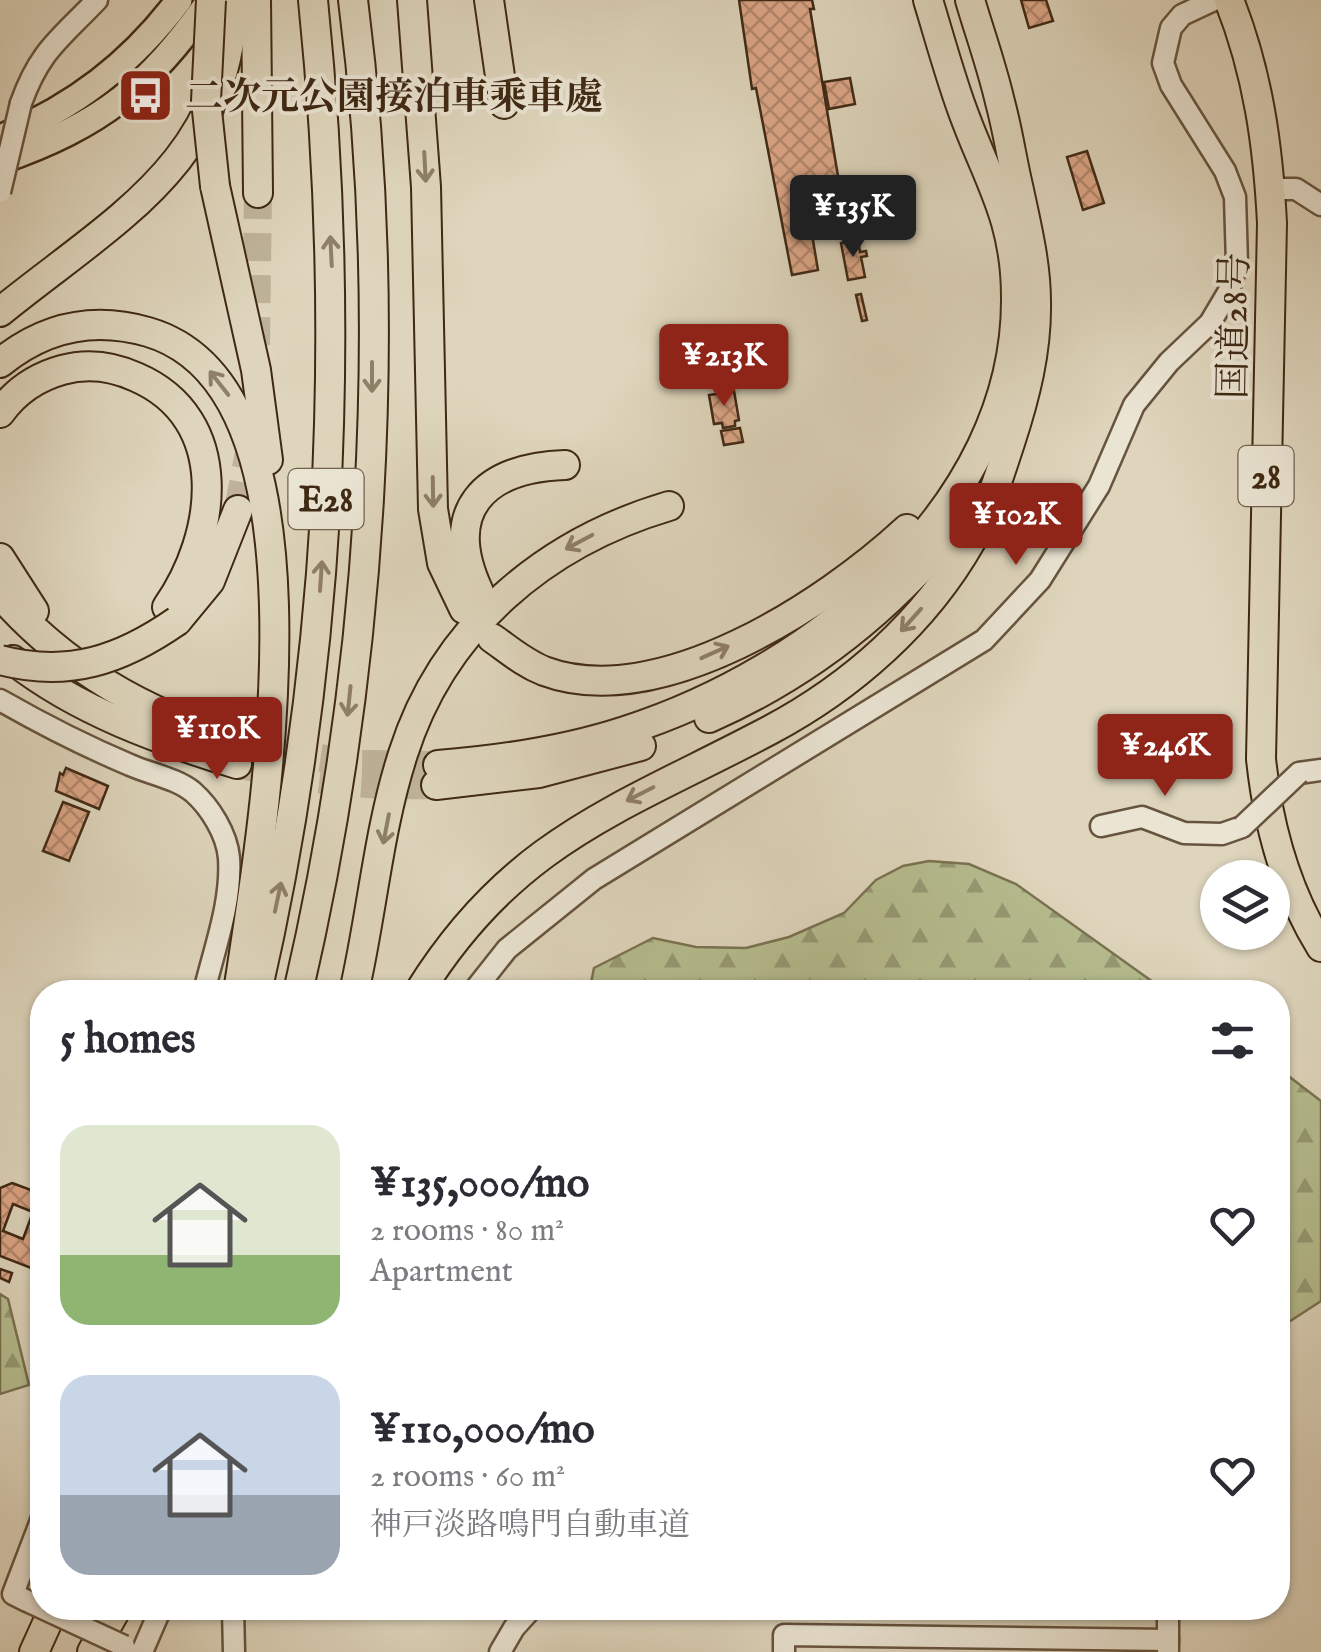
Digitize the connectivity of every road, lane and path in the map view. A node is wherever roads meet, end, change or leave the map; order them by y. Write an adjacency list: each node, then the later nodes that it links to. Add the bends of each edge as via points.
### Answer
1 (97, 0): 16 (street, bridge, via 41,58 22,103)
2 (179, 0): 13 (main road, via 111,75 61,110)
3 (313, 0): 41 (highway, E28, one-way to 3, via 308,718 326,500 332,268)
4 (354, 0): 42 (highway, E28, one-way to 42, via 372,267 367,504 347,721)
5 (412, 0): 23 (highway, one-way to 23, via 426,187 433,508 442,563 472,600 464,538 480,493 514,471)
6 (489, 0): 12 (highway)
7 (928, 0): 22 (highway, via 1011,237 1012,355 996,414)
8 (970, 0): 22 (highway, via 1000,100 1034,269 1032,356)
9 (1214, 0): 45 (street, via 1171,28 1164,63 1170,86 1226,171 1235,197 1237,263 1229,290 1210,323 1134,405 1100,486 1040,580 984,640 594,878 506,948)
10 (1230, 0): 15 (highway, 国道28号 / 28, via 1258,88)
11 (229, 1): 14 (main road, via 110,111); 17 (highway); 19 (highway, via 230,44 220,86 185,152 137,202); 27 (highway, bridge, via 206,100 215,186 256,370)
12 (504, 104)
13 (0, 138)
14 (0, 161)
15 (1271, 189): 18 (street, via 1296,189); 38 (highway, 国道28号 / 28, via 1261,759 1280,859)
16 (0, 192)
17 (258, 193)
18 (1321, 206)
19 (0, 312)
20 (0, 363): 27 (highway, one-way to 20, via 241,419 222,384 191,354 142,330 84,324 38,337)
21 (0, 413): 29 (highway, via 36,381 92,366 150,383 182,412 202,452 208,498 199,545)
22 (996, 446): 30 (highway, one-way to 22, via 523,661 546,672 617,680 668,670 761,631 854,574); 36 (highway, via 890,572 791,652 712,696 625,732); 44 (highway, one-way to 44, via 988,508 971,541 933,596 880,653 774,728 635,796 548,848 470,920)
23 (565, 465)
24 (669, 506): 43 (highway, one-way to 43, via 605,528 547,560 484,615 443,667 402,755)
25 (238, 510): 29 (highway, via 210,581)
26 (0, 558): 33 (highway, via 46,626)
27 (273, 572): 40 (highway, via 271,731)
28 (0, 594): 33 (highway, via 38,634)
29 (172, 614): 32 (highway, bridge, via 86,662 38,668)
30 (498, 632)
31 (0, 649): 33 (highway, via 106,715 172,742 240,753)
32 (0, 660)
33 (100, 680)
34 (0, 700): 39 (street, via 173,781 208,808 229,854 228,889)
35 (1321, 770): 37 (street, bridge, via 1299,773 1242,828 1222,834 1184,833 1142,817)
36 (437, 775)
37 (1101, 826)
38 (1321, 947)
39 (207, 980)
40 (240, 980)
41 (260, 980)
42 (301, 980)
43 (356, 980)
44 (427, 980)
45 (482, 980)
46 (30, 1548): 47 (street, via 12,1594)
47 (30, 1600)
48 (38, 1620): 59 (highway)
49 (73, 1620): 58 (street, bridge)
50 (97, 1620): 60 (highway)
51 (111, 1620): 61 (highway)
52 (154, 1620): 58 (street)
53 (233, 1620): 62 (street)
54 (521, 1620): 63 (street)
55 (1168, 1620): 57 (street)
56 (975, 1645): 57 (street); 64 (street, via 784,1635)
57 (1168, 1646)
58 (135, 1650)
59 (34, 1652)
60 (84, 1652)
61 (92, 1652)
62 (234, 1652)
63 (500, 1652)
64 (784, 1652)

